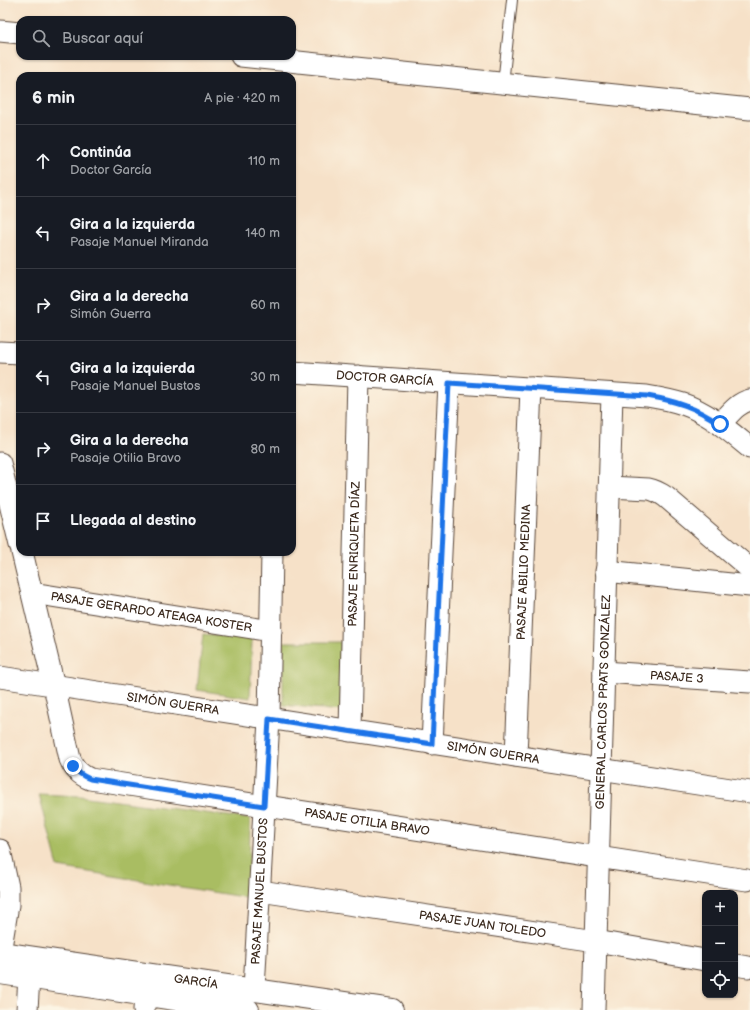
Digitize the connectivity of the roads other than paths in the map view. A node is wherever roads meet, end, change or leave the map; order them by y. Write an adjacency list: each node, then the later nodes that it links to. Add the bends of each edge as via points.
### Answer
1 (512, 0): 5 (lane)
2 (0, 31): 3 (street)
3 (16, 33)
4 (278, 60): 5 (street)
5 (503, 84): 6 (street)
6 (750, 109)
7 (0, 352): 8 (street)
8 (16, 353)
9 (296, 372): 10 (street, DOCTOR GARCÍA)
10 (358, 376): 11 (street, DOCTOR GARCÍA); 32 (street, PASAJE ENRIQUETA DÍAZ)
11 (449, 383): 12 (street, DOCTOR GARCÍA); 33 (street)
12 (531, 388): 13 (street, DOCTOR GARCÍA); 34 (street, PASAJE ABILIO MEDINA)
13 (612, 394): 15 (street, DOCTOR GARCÍA, via 647,396 684,404); 18 (street, GENERAL CARLOS PRATS GONZÁLEZ)
14 (750, 400): 15 (street, via 735,408)
15 (720, 424): 16 (street, DOCTOR GARCÍA)
16 (750, 448)
17 (0, 463): 19 (street)
18 (609, 487): 22 (street, via 649,489 661,493); 23 (street, GENERAL CARLOS PRATS GONZÁLEZ)
19 (15, 504)
20 (23, 556): 25 (street, PASAJE OTILIA BRAVO)
21 (272, 556): 26 (street, PASAJE MANUEL BUSTOS)
22 (750, 568)
23 (606, 572): 24 (street); 27 (street, GENERAL CARLOS PRATS GONZÁLEZ)
24 (750, 586)
25 (32, 593): 26 (street, PASAJE GERARDO ATEAGA KOSTER); 30 (street, PASAJE OTILIA BRAVO)
26 (271, 630): 31 (street, PASAJE MANUEL BUSTOS)
27 (604, 672): 29 (street, PASAJE 3); 35 (street, GENERAL CARLOS PRATS GONZÁLEZ)
28 (0, 677): 30 (street, SIMÓN GUERRA)
29 (750, 682)
30 (54, 686): 31 (street, SIMÓN GUERRA); 37 (street, PASAJE OTILIA BRAVO, via 70,759 83,776)
31 (269, 719): 32 (street, SIMÓN GUERRA); 37 (street, PASAJE MANUEL BUSTOS)
32 (350, 731): 33 (street, SIMÓN GUERRA)
33 (432, 744): 34 (street, SIMÓN GUERRA)
34 (516, 756): 35 (street, SIMÓN GUERRA)
35 (601, 770): 36 (street, SIMÓN GUERRA); 39 (street, GENERAL CARLOS PRATS GONZÁLEZ)
36 (750, 792)
37 (264, 806): 39 (street, PASAJE OTILIA BRAVO); 41 (street, PASAJE MANUEL BUSTOS)
38 (0, 852): 43 (street, via 8,887 8,905)
39 (598, 857): 40 (street, PASAJE OTILIA BRAVO); 42 (street, GENERAL CARLOS PRATS GONZÁLEZ)
40 (747, 880)
41 (260, 891): 42 (street, PASAJE JUAN TOLEDO); 47 (street, PASAJE MANUEL BUSTOS)
42 (596, 941): 44 (street, PASAJE JUAN TOLEDO); 51 (street, GENERAL CARLOS PRATS GONZÁLEZ)
43 (0, 953): 47 (street, GARCÍA)
44 (702, 959)
45 (0, 973): 46 (street, GARCÍA)
46 (29, 977): 48 (street, GARCÍA); 49 (street)
47 (251, 1000): 48 (street, GARCÍA); 50 (street, GARCÍA)
48 (145, 1003)
49 (27, 1010)
50 (392, 1010)
51 (594, 1010)

